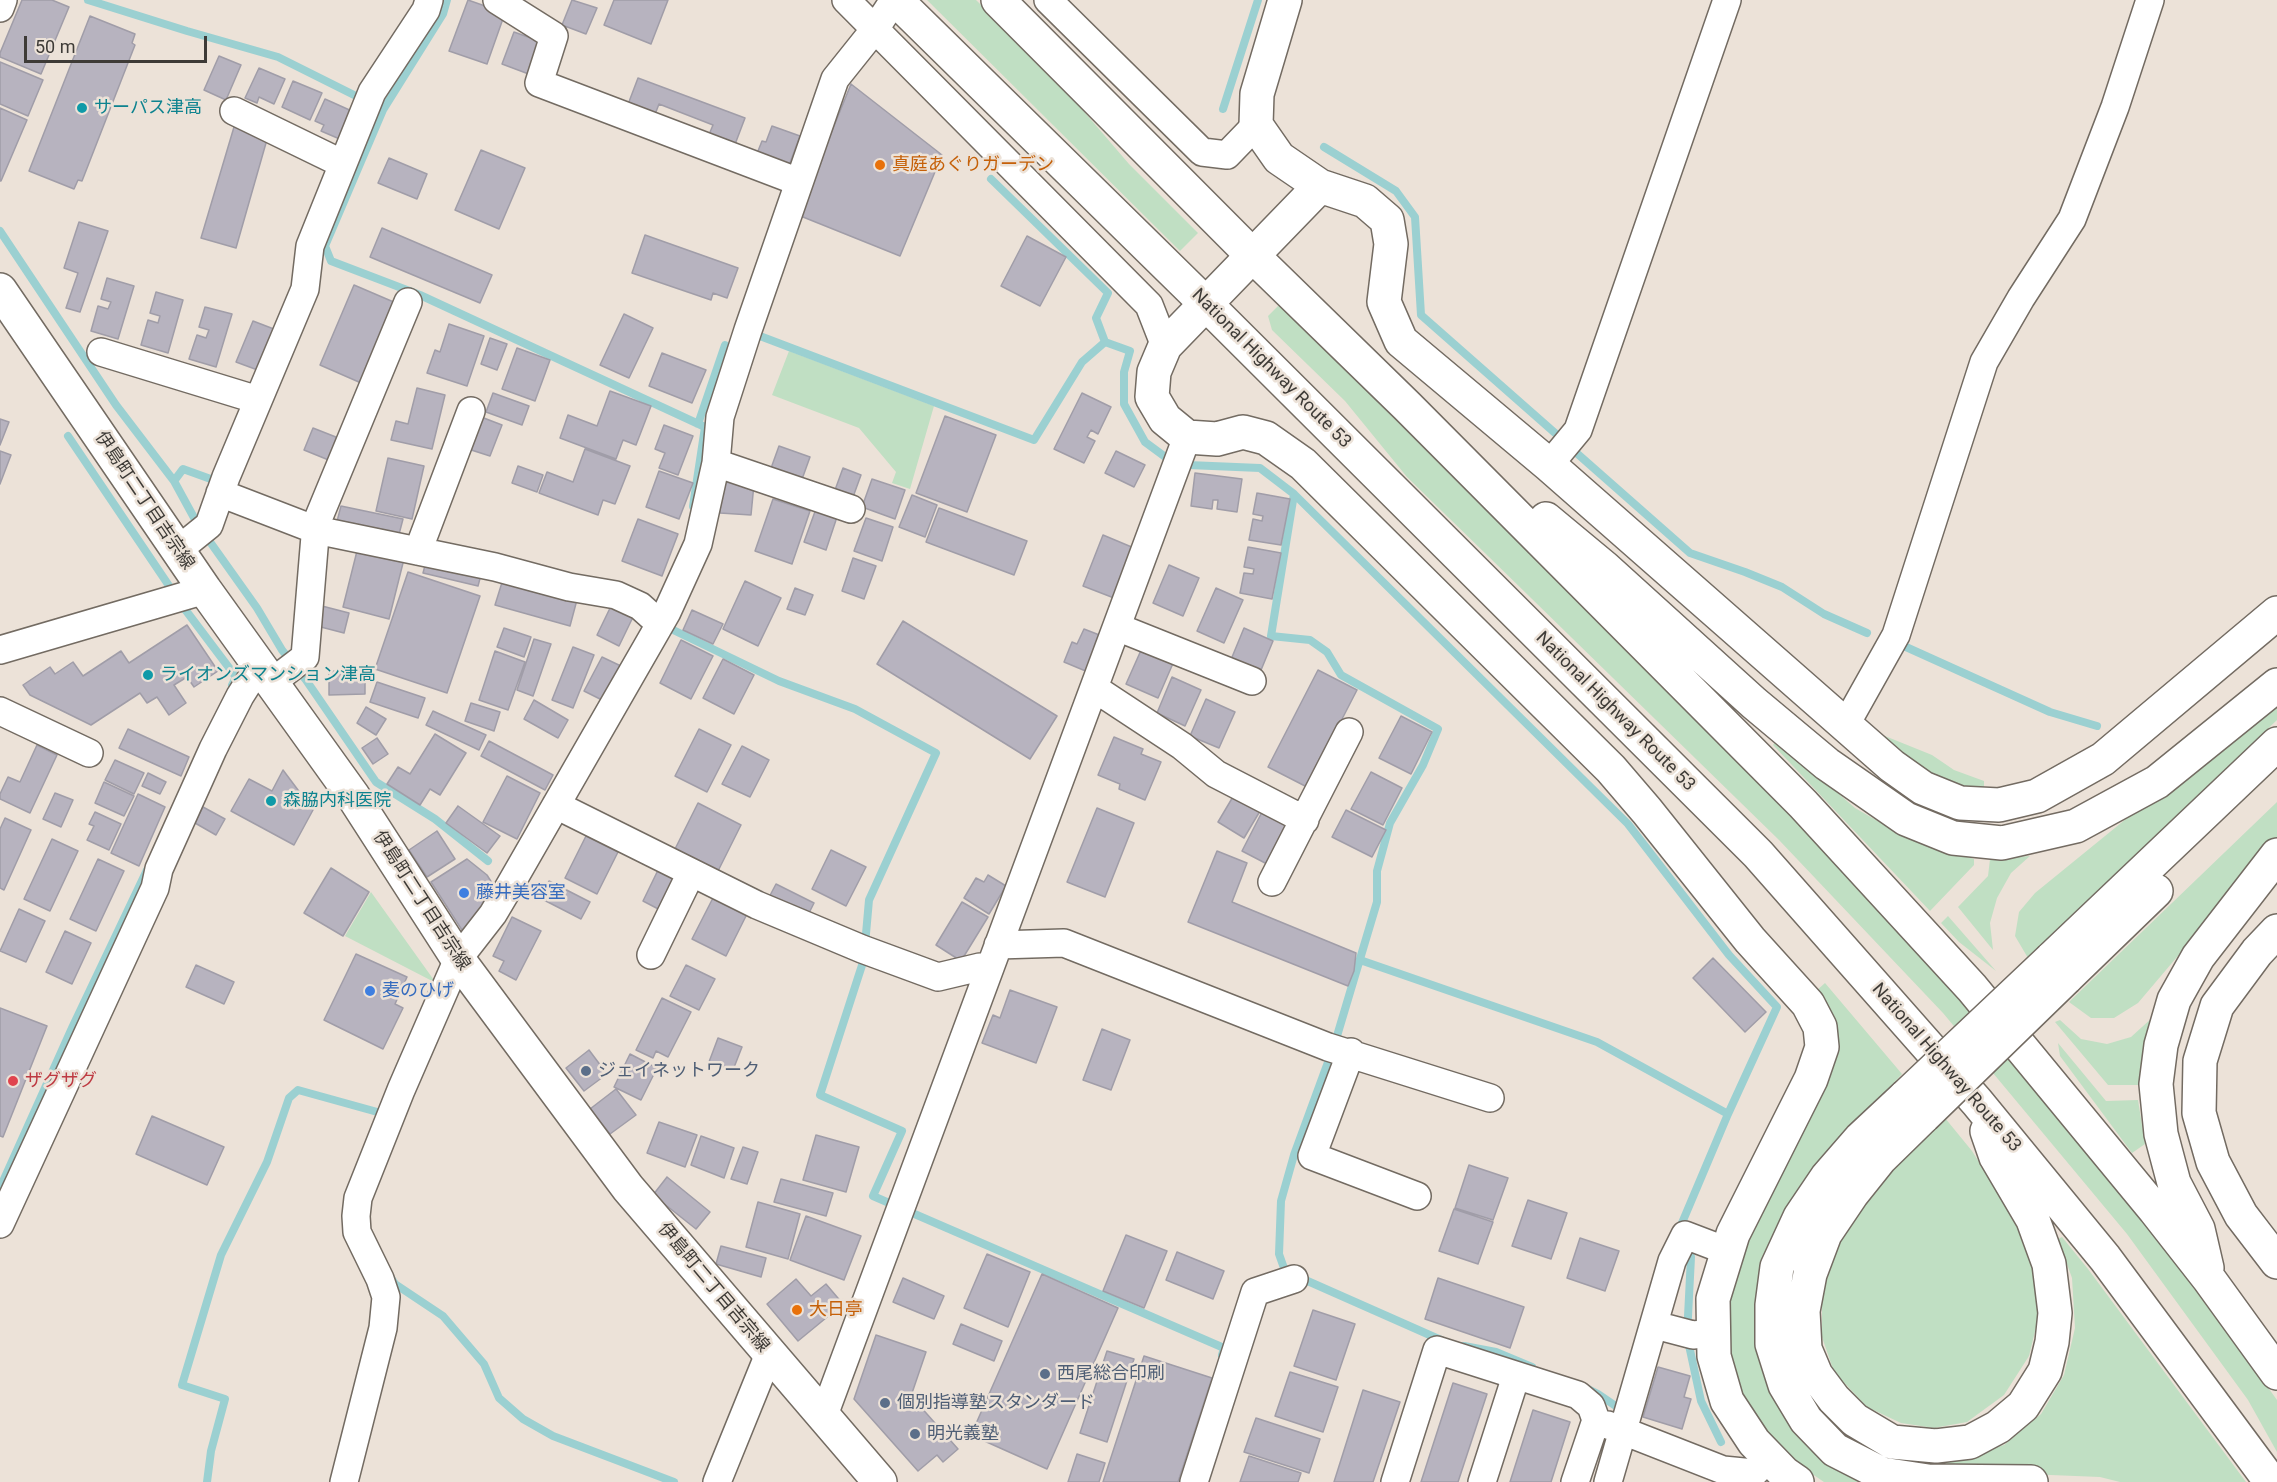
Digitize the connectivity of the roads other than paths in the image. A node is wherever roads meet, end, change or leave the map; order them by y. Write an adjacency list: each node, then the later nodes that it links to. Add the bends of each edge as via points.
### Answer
1 (3, 0): 11 (street)
2 (429, 0): 15 (street, via 372,92)
3 (497, 0): 16 (street, via 554,36 539,83)
4 (846, 0): 12 (street)
5 (895, 0): 12 (street); 21 (main road, National Highway Route 53)
6 (998, 0): 18 (main road)
7 (1048, 0): 14 (street, via 1202,152 1227,155)
8 (1285, 0): 14 (main road, via 1257,94)
9 (1727, 0): 29 (street, via 1578,430)
10 (2150, 0): 45 (street, via 2072,219 1984,362 1896,635)
11 (0, 8)
12 (875, 29): 16 (street, via 835,79); 22 (street, via 1149,305)
13 (234, 111): 15 (street)
14 (1256, 125): 17 (main road, via 1279,158)
15 (343, 164): 24 (street, via 310,246 305,289)
16 (799, 182): 28 (street, via 720,417)
17 (1320, 186): 18 (main road); 29 (main road, via 1365,201 1387,220 1391,244 1384,302 1401,340)
18 (1253, 256): 21 (main road); 25 (main road)
19 (0, 290): 33 (main road, 伊島町二丁目吉宗線)
20 (408, 303): 32 (street)
21 (1204, 303): 22 (main road); 62 (main road, National Highway Route 53, via 1758,854)
22 (1165, 346): 27 (main road, via 1154,372 1152,397)
23 (102, 352): 24 (street)
24 (258, 400): 30 (street)
25 (1407, 406): 42 (main road, via 1605,568 1827,764 1906,819 1953,837 2002,843 2076,826 2157,782); 68 (main road, via 1803,804 1972,988)
26 (471, 411): 34 (street)
27 (1181, 454): 38 (street); 66 (main road, via 1243,432 1266,438 1303,464 1611,769 1749,940 1808,1004 1820,1027 1822,1047 1811,1078)
28 (716, 463): 31 (street); 37 (street, via 698,544)
29 (1549, 465): 45 (main road)
30 (222, 486): 32 (street); 33 (street)
31 (851, 508)
32 (318, 522): 34 (street); 40 (street, via 305,657)
33 (194, 537): 35 (main road, 伊島町二丁目吉宗線)
34 (418, 551): 37 (street, via 616,595 640,606)
35 (187, 596): 39 (street); 40 (main road, 伊島町二丁目吉宗線)
36 (2277, 613): 45 (main road, via 2103,759 2037,796 1999,805 1960,803 1923,788)
37 (660, 624): 50 (street)
38 (1117, 627): 41 (street); 43 (street)
39 (0, 650)
40 (268, 677): 58 (main road, 伊島町二丁目吉宗線, via 353,796); 65 (street, via 213,749 159,869 155,888)
41 (1252, 681)
42 (2277, 685)
43 (1094, 688): 51 (street, via 1182,746 1216,774); 57 (street)
44 (0, 711): 48 (street)
45 (1845, 726)
46 (1349, 732): 51 (street)
47 (2277, 744): 59 (main road)
48 (89, 753)
49 (2277, 775): 59 (main road)
50 (556, 804): 53 (street); 58 (street, via 493,914)
51 (1305, 820): 54 (street)
52 (2277, 855): 68 (main road, via 2198,957 2174,1000 2161,1045 2156,1084 2161,1134 2174,1183 2198,1229)
53 (691, 873): 56 (street); 57 (street, via 778,914 938,977 980,966)
54 (1272, 882)
55 (2277, 931): 67 (main road, via 2217,1006 2200,1061 2199,1113 2212,1162 2241,1215)
56 (651, 955)
57 (994, 956): 60 (street, via 1064,943); 75 (street)
58 (458, 959): 72 (main road, 伊島町二丁目吉宗線, via 628,1188); 78 (street, via 358,1198 357,1232 386,1297 383,1328)
59 (2058, 968): 63 (main road, bridge)
60 (1339, 1049): 61 (street); 64 (street, via 1312,1156)
61 (1490, 1098)
62 (1977, 1102): 63 (main road, via 1996,1157 2033,1221 2049,1264 2055,1313 2052,1342 2045,1371 2023,1406 1998,1427 1970,1442 1936,1446 1892,1442 1855,1420 1816,1375 1805,1349 1803,1311 1810,1274 1825,1234); 88 (main road, National Highway Route 53, via 2105,1258)
63 (1915, 1106): 87 (main road, via 1860,1139 1800,1217 1777,1267 1772,1344 1785,1385 1806,1420 1835,1450 1882,1474 1928,1481)
64 (1416, 1197)
65 (2, 1214)
66 (1727, 1251): 70 (street, via 1685,1234 1672,1262); 71 (main road, via 1713,1299)
67 (2277, 1262)
68 (2209, 1279): 73 (main road)
69 (1294, 1280): 81 (street, via 1255,1292)
70 (1655, 1325): 71 (street); 76 (street)
71 (1696, 1333): 77 (main road, via 1714,1356 1727,1401)
72 (769, 1354): 75 (main road, 伊島町二丁目吉宗線); 79 (street)
73 (2277, 1373)
74 (1516, 1376): 76 (street, via 1578,1395); 82 (street, via 1437,1350); 83 (street)
75 (824, 1415): 80 (main road, 伊島町二丁目吉宗線)
76 (1612, 1426): 77 (street, via 1723,1470 1754,1473); 84 (street); 85 (street)
77 (1769, 1458): 86 (main road)
78 (344, 1482)
79 (717, 1482)
80 (880, 1482)
81 (1194, 1482)
82 (1395, 1482)
83 (1482, 1482)
84 (1575, 1482)
85 (1608, 1482)
86 (1797, 1482)
87 (2031, 1482)
88 (2271, 1482)

